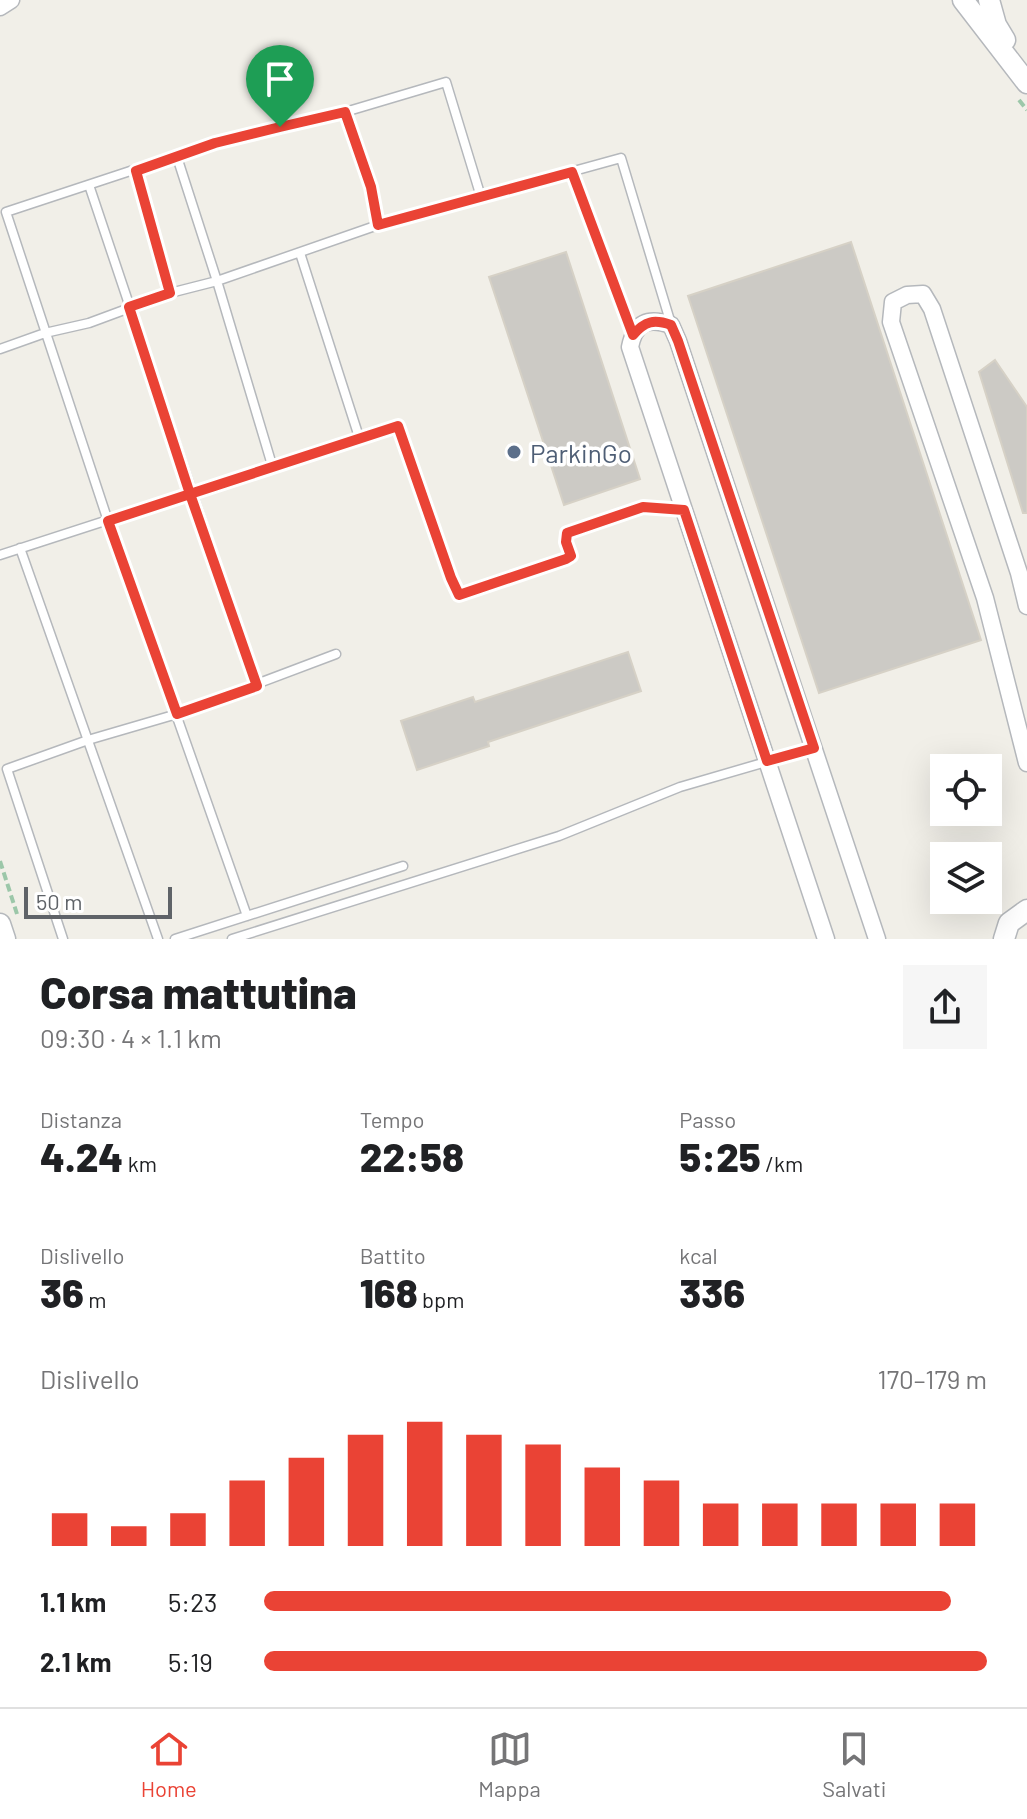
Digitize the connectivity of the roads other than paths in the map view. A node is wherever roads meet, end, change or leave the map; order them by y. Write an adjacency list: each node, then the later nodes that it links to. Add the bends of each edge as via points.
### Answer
1 (11, 0): 4 (street)
2 (963, 0): 6 (street)
3 (989, 0): 5 (street, via 996,25)
4 (0, 7)
5 (1027, 76)
6 (1027, 83)
7 (345, 112): 8 (lane); 12 (lane, via 446,82); 13 (lane)
8 (177, 157): 9 (lane); 15 (lane)
9 (136, 171): 11 (lane); 16 (lane)
10 (572, 172): 12 (lane); 18 (lane, via 621,158); 20 (lane)
11 (89, 185): 17 (lane); 19 (lane, via 6,212)
12 (481, 197): 13 (lane)
13 (378, 225): 14 (lane)
14 (300, 253): 15 (lane); 22 (lane)
15 (217, 281): 16 (lane); 23 (lane)
16 (170, 293): 17 (lane)
17 (129, 307): 19 (lane); 24 (lane)
18 (671, 325): 20 (street, via 643,323); 34 (street)
19 (45, 333): 21 (lane); 26 (lane)
20 (633, 335): 25 (street, via 630,347)
21 (0, 349)
22 (359, 437): 23 (lane); 25 (lane, via 398,426 459,595 566,559 571,556 567,533 643,507)
23 (272, 465): 24 (lane)
24 (190, 494): 26 (lane); 31 (lane)
25 (684, 510): 35 (street)
26 (108, 521): 27 (lane); 32 (lane)
27 (20, 548): 28 (lane); 33 (lane)
28 (0, 555)
29 (1027, 606): 36 (street, via 932,309 923,294 907,295 893,302 891,322 985,598)
30 (336, 654): 31 (lane)
31 (257, 686): 32 (lane)
32 (177, 714): 33 (lane); 39 (lane)
33 (88, 740): 41 (lane, via 7,769); 42 (lane)
34 (814, 748): 35 (lane); 46 (street)
35 (767, 761): 44 (lane, via 680,787 559,836); 45 (street)
36 (1027, 763)
37 (403, 866): 39 (lane)
38 (1027, 910): 40 (street)
39 (247, 916): 43 (lane)
40 (1007, 931): 47 (street)
41 (63, 939)
42 (158, 939)
43 (175, 939)
44 (232, 939)
45 (826, 939)
46 (877, 939)
47 (991, 939)

